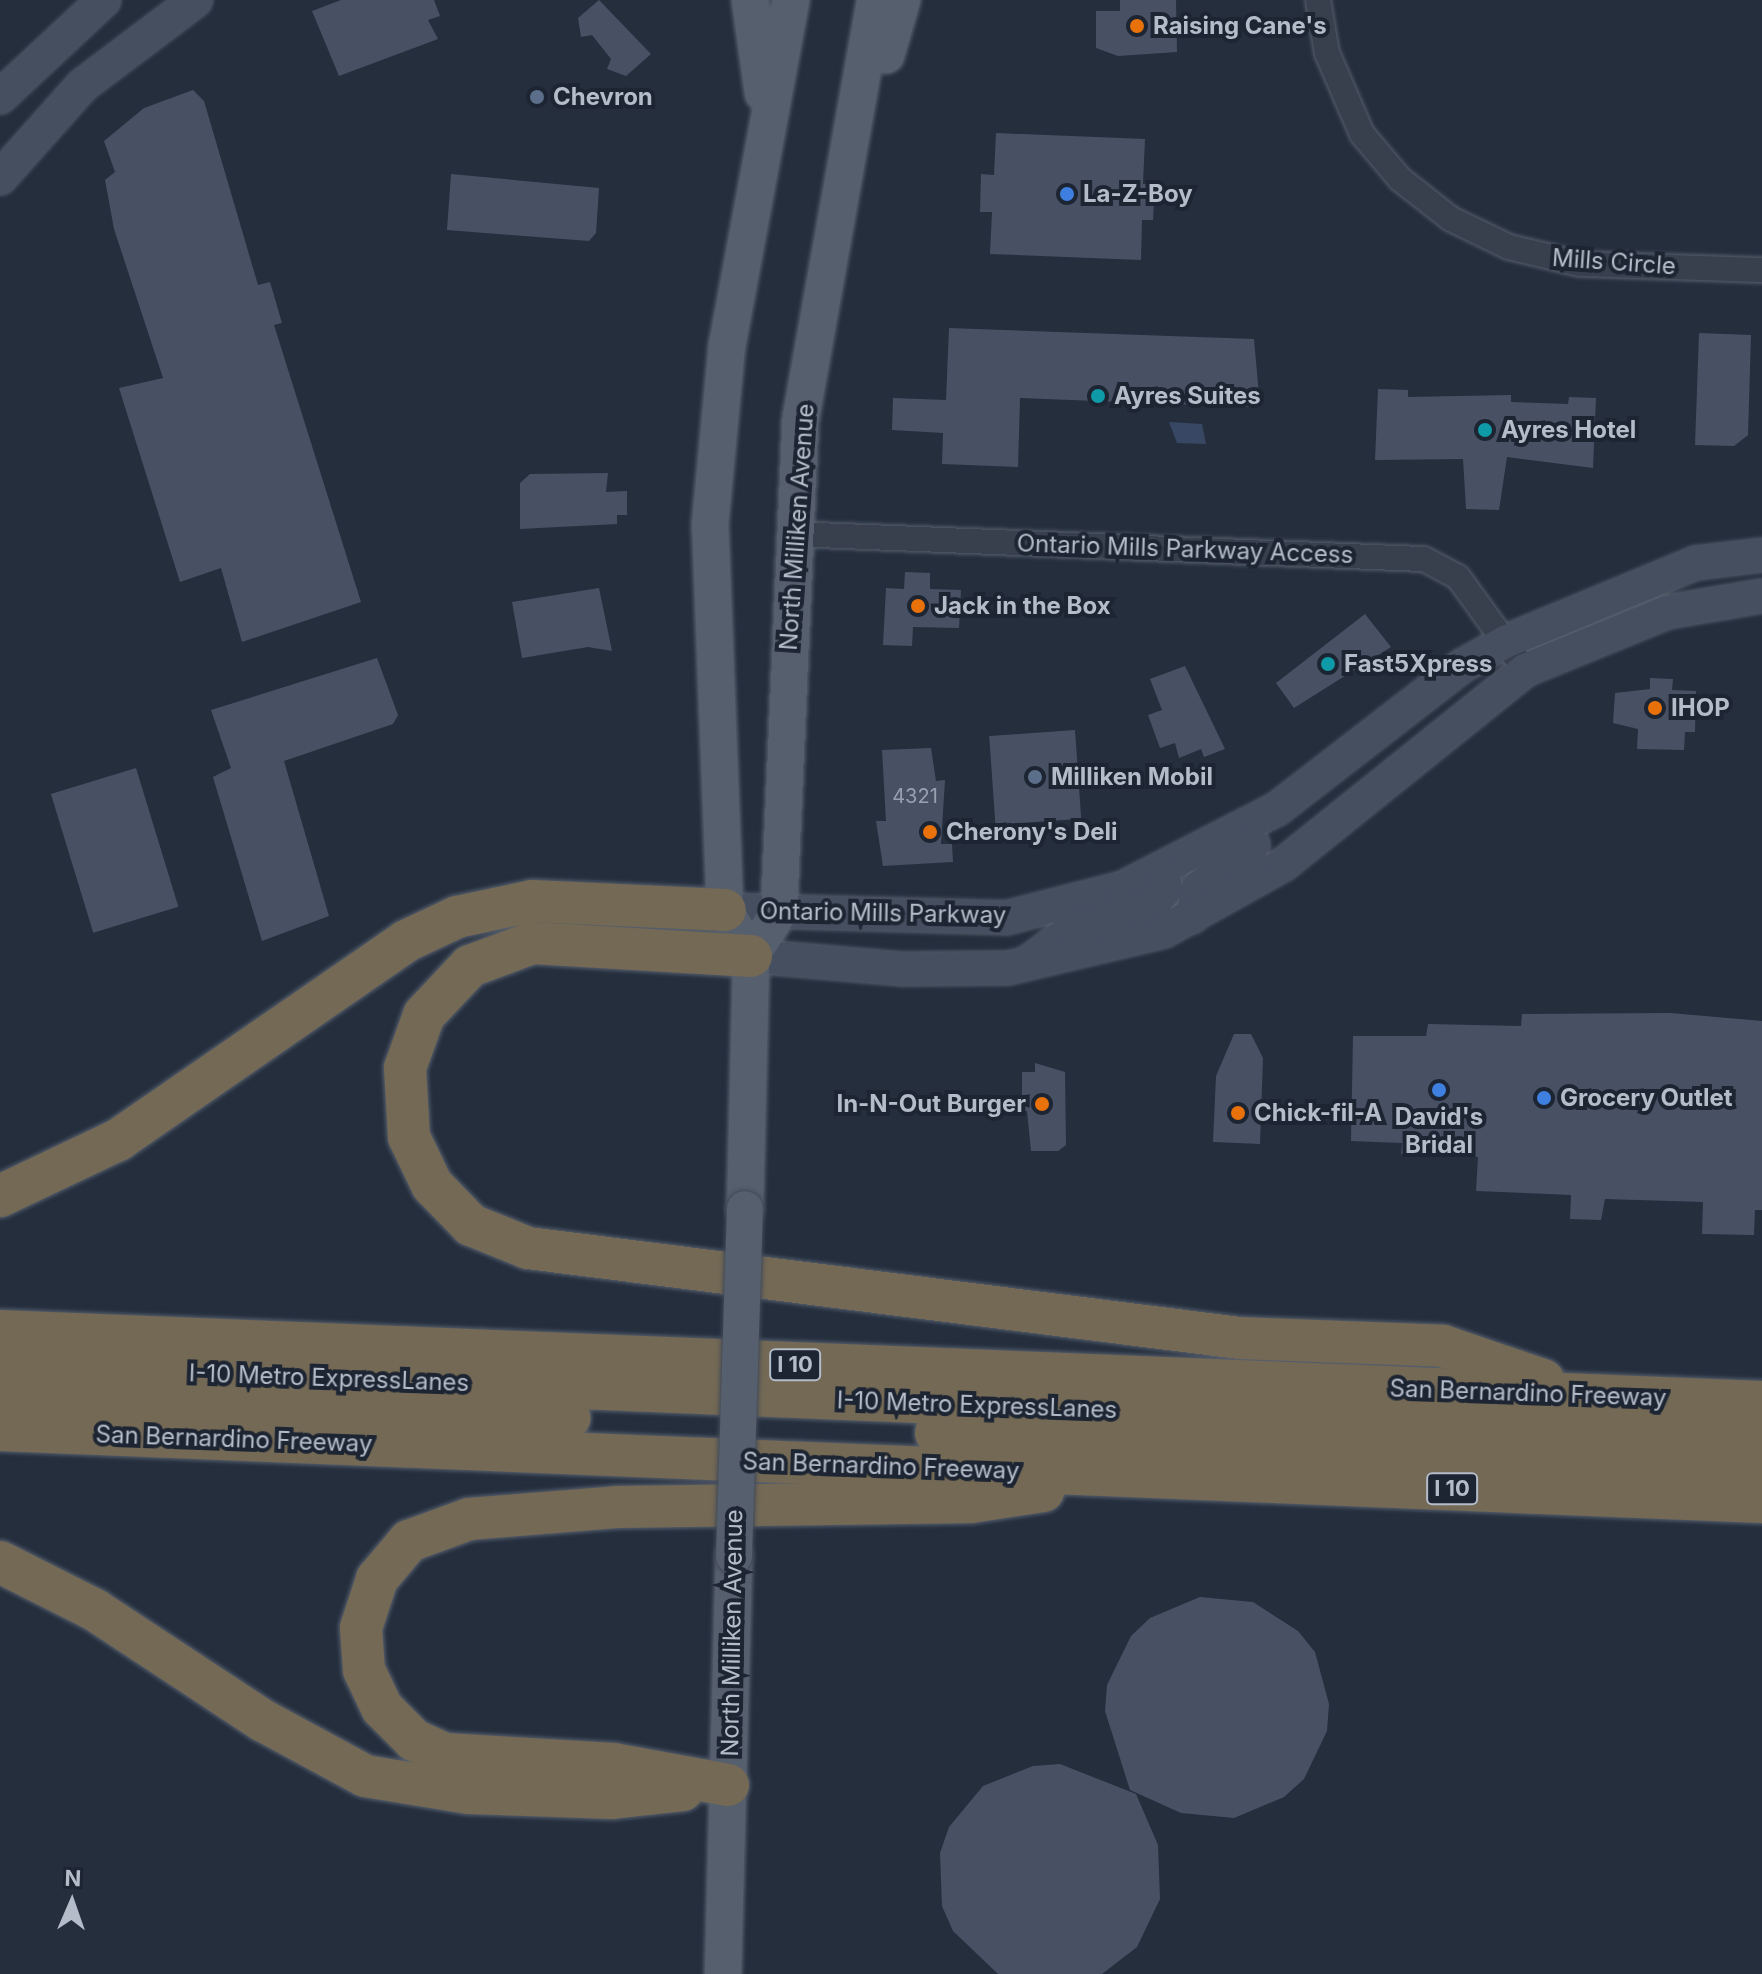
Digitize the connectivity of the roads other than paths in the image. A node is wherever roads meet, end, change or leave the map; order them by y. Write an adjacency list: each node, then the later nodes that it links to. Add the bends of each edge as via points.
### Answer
1 (104, 0): 8 (main road)
2 (196, 0): 11 (main road, via 83,85)
3 (750, 0): 10 (main road)
4 (791, 0): 10 (main road)
5 (875, 0): 9 (main road, North Milliken Avenue)
6 (902, 0): 9 (main road, via 877,98)
7 (1318, 0): 12 (street, Mills Circle, via 1327,53 1362,134 1400,179 1451,219 1509,247 1580,264)
8 (0, 97)
9 (851, 125): 13 (main road, North Milliken Avenue, via 801,417)
10 (767, 127): 22 (main road, via 727,346 711,509)
11 (0, 178)
12 (1762, 270)
13 (792, 534): 18 (street, Ontario Mills Parkway Access, via 1424,559 1458,577); 23 (main road, North Milliken Avenue)
14 (1762, 555): 18 (main road, Ontario Mills Parkway, via 1696,563)
15 (1762, 572): 17 (main road)
16 (1762, 596): 17 (main road, Ontario Mills Parkway)
17 (1698, 604): 19 (main road, Ontario Mills Parkway, via 1604,633)
18 (1505, 642): 19 (street, Ontario Mills Parkway Access); 20 (main road, Ontario Mills Parkway, via 1462,666)
19 (1525, 670): 24 (main road, Ontario Mills Parkway, via 1284,864)
20 (1330, 770): 21 (main road, Ontario Mills Parkway); 24 (main road, via 1321,795 1302,814 1198,888)
21 (1163, 872): 23 (main road, Ontario Mills Parkway, via 1067,906 1006,918); 26 (main road, via 1166,889 1156,901 1071,930)
22 (725, 910): 23 (main road, Ontario Mills Parkway); 25 (main road); 27 (highway, via 532,901 457,917 406,941 118,1140)
23 (779, 912): 25 (main road)
24 (1192, 917): 26 (main road, Ontario Mills Parkway)
25 (751, 956): 26 (main road, Ontario Mills Parkway, via 903,969); 31 (highway, via 532,943 470,966 424,1015 405,1068 409,1137 432,1185 471,1225 528,1248 1239,1338 1443,1346); 39 (main road, North Milliken Avenue, bridge)
26 (1024, 966)
27 (0, 1196)
28 (0, 1331): 31 (highway, San Bernardino Freeway / I 10)
29 (0, 1364): 34 (highway, I-10 Metro ExpressLanes)
30 (0, 1395): 35 (highway, I-10 Metro ExpressLanes)
31 (1590, 1395): 32 (highway, San Bernardino Freeway / I 10)
32 (1762, 1402)
33 (0, 1430): 36 (highway, San Bernardino Freeway / I 10)
34 (1762, 1437)
35 (1762, 1466)
36 (1141, 1477): 37 (highway, San Bernardino Freeway / I 10); 39 (highway, via 971,1502 617,1507 469,1519 420,1535 386,1564 364,1610 364,1670 382,1708 414,1740 445,1754 614,1764)
37 (1762, 1502)
38 (0, 1562): 39 (highway, via 95,1610 262,1720 365,1776 442,1791 612,1798)
39 (728, 1785): 40 (main road, North Milliken Avenue)
40 (723, 1974)

